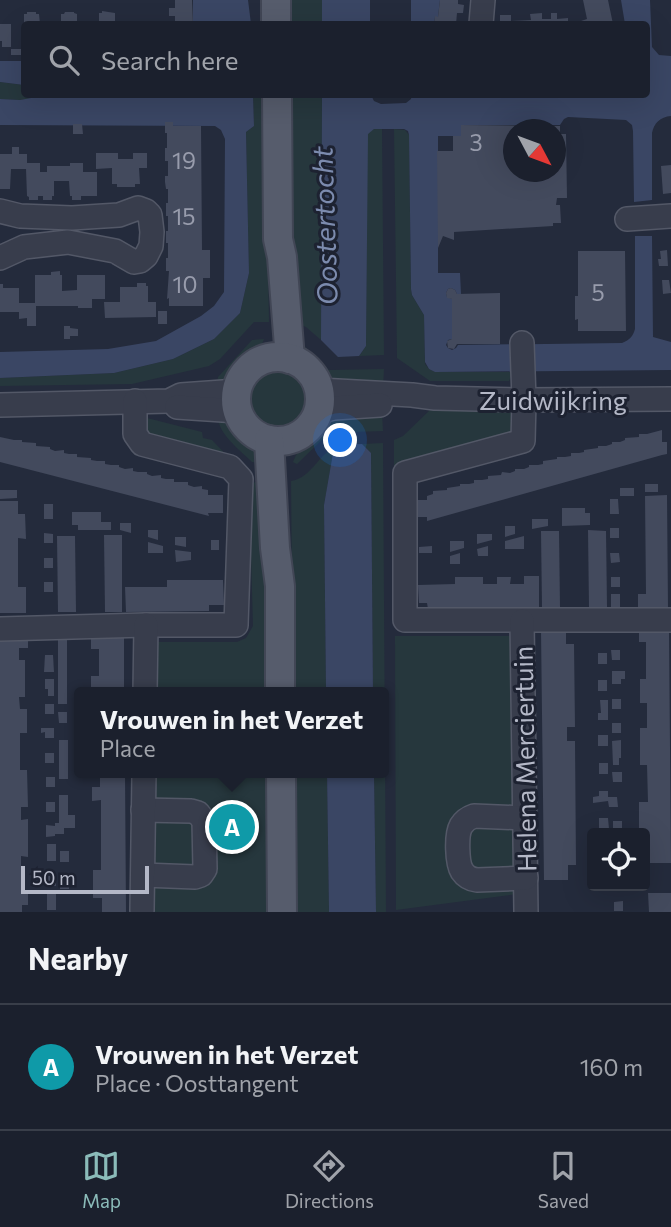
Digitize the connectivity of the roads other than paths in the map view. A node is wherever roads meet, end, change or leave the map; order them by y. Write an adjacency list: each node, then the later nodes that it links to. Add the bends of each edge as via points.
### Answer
1 (483, 0): 2 (street)
2 (481, 21)
3 (276, 98): 9 (main road, via 278,239 271,320)
4 (0, 211): 7 (street, via 72,218 119,215 138,208 149,215 152,232 151,246 140,261 68,242 24,247)
5 (665, 217): 6 (street)
6 (627, 219)
7 (0, 258)
8 (522, 343): 12 (street)
9 (279, 359): 11 (main road, via 303,365); 14 (main road, via 253,365 243,375)
10 (671, 399): 12 (street, Zuidwijkring)
11 (326, 400): 12 (street, Zuidwijkring, via 411,404 435,398); 16 (main road, via 304,433)
12 (524, 400): 18 (street, Helena Merciertuin, via 523,441 405,473 405,620)
13 (135, 401): 14 (street, via 169,401 177,407); 15 (street); 19 (street, via 135,434 142,443 230,467 241,479 236,625)
14 (237, 401): 16 (main road, via 245,426 254,435)
15 (0, 405)
16 (281, 440): 22 (main road, via 288,467 280,586)
17 (671, 620): 18 (street, Helena Merciertuin)
18 (522, 621): 26 (street, Helena Merciertuin)
19 (146, 625): 20 (street); 21 (street)
20 (0, 629)
21 (145, 687)
22 (280, 687)
23 (144, 778): 25 (street)
24 (281, 778): 30 (main road)
25 (144, 810): 27 (street); 27 (street, via 198,813 204,821 206,853 201,875)
26 (524, 818): 28 (street, Helena Merciertuin); 28 (street, via 468,818 459,832 458,848 459,865 470,879)
27 (143, 875): 29 (street)
28 (526, 895)
29 (142, 910)
30 (282, 912)

